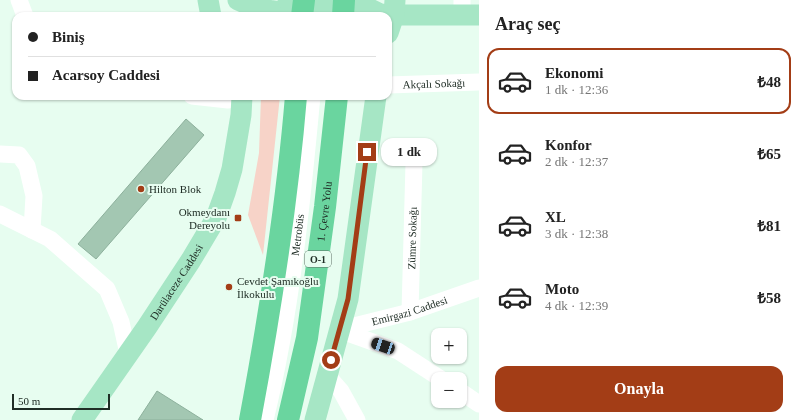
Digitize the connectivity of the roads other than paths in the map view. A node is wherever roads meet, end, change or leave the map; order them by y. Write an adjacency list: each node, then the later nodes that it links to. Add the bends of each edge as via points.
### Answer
1 (19, 0): 10 (street)
2 (208, 0): 11 (main road)
3 (304, 0): 9 (highway)
4 (319, 0): 12 (street)
5 (331, 0): 13 (street)
6 (344, 0): 15 (highway)
7 (241, 4): 9 (main road)
8 (468, 10): 16 (main road)
9 (287, 11): 14 (main road)
10 (24, 12)
11 (210, 12)
12 (318, 12)
13 (330, 12)
14 (335, 12)
15 (343, 12)
16 (392, 13)
17 (479, 82): 18 (street, Akçalı Sokağı)
18 (392, 85)
19 (235, 100): 33 (main road, Darülaceze Caddesi, via 238,129 232,169 216,218 192,260)
20 (296, 100): 39 (highway, via 289,172 272,296)
21 (312, 100): 40 (street, Metrobüs, via 292,278)
22 (321, 100): 41 (street, Metrobüs, via 308,224)
23 (337, 100): 42 (highway, 1. Çevre Yolu / O-1, via 309,324)
24 (367, 100): 32 (main road, via 338,312)
25 (375, 100): 32 (main road, via 348,299)
26 (0, 154): 29 (street, via 19,155 27,166 34,196)
27 (414, 163): 31 (street, Zümre Sokağı)
28 (0, 214): 29 (street)
29 (32, 230): 33 (street, via 50,239 107,289 121,322)
30 (479, 288): 31 (street, Emirgazi Caddesi)
31 (410, 312): 32 (street, Emirgazi Caddesi)
32 (338, 330): 34 (street, via 398,351); 35 (main road)
33 (128, 354): 38 (main road, Darülaceze Caddesi)
34 (431, 372)
35 (327, 375): 43 (main road); 44 (street, via 341,392)
36 (467, 396): 37 (street)
37 (479, 404)
38 (82, 420)
39 (250, 420)
40 (265, 420)
41 (275, 420)
42 (288, 420)
43 (315, 420)
44 (357, 420)

